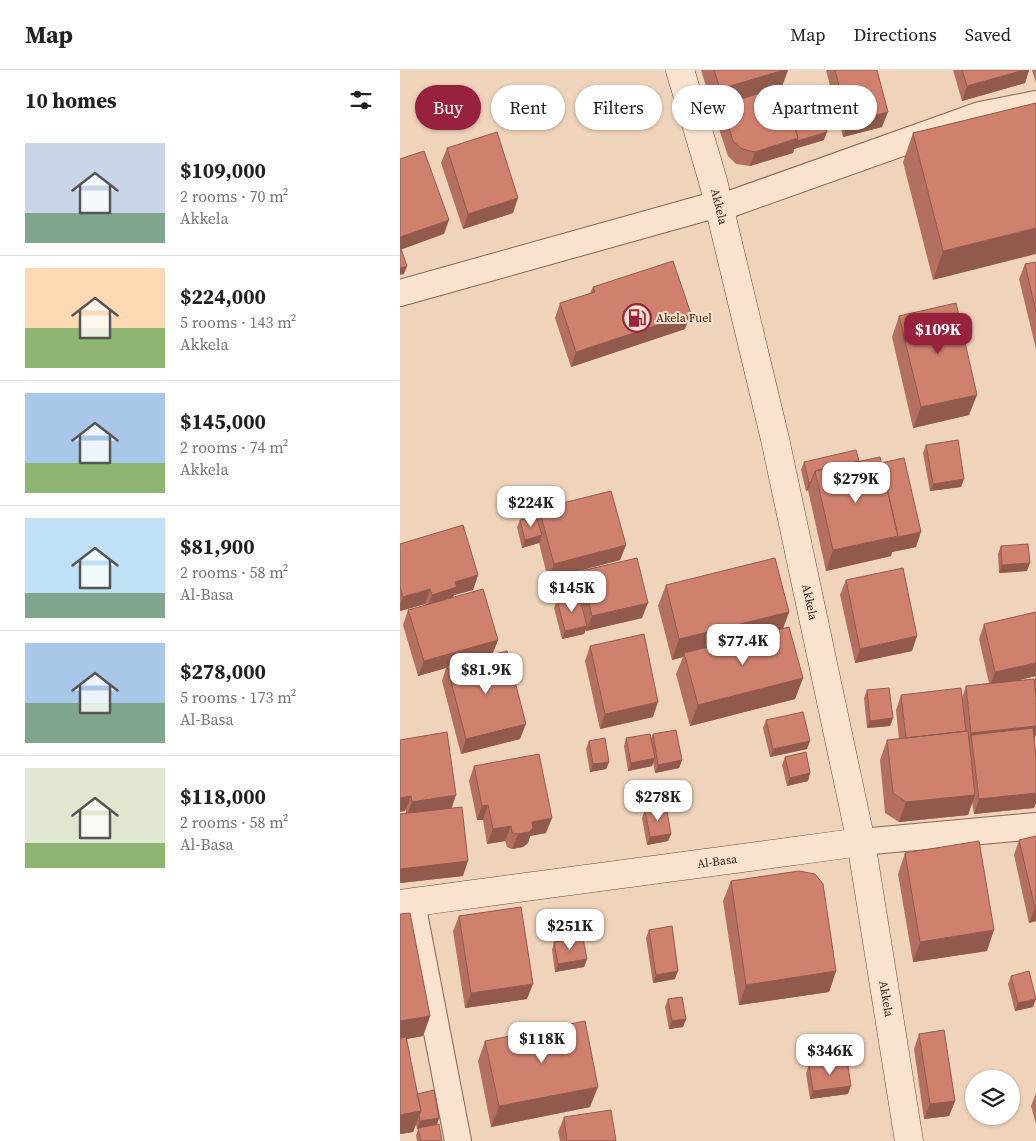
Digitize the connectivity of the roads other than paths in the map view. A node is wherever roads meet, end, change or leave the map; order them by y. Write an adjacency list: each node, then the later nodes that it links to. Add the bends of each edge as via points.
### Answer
1 (680, 70): 3 (street, Akkela)
2 (1036, 104): 3 (street, via 980,115)
3 (719, 206): 4 (street); 6 (street, Akkela, via 775,439)
4 (400, 293)
5 (1036, 826): 6 (street, Al-Basa)
6 (860, 842): 7 (street, Al-Basa); 9 (street, Akkela)
7 (406, 903): 8 (street)
8 (458, 1141)
9 (909, 1141)

